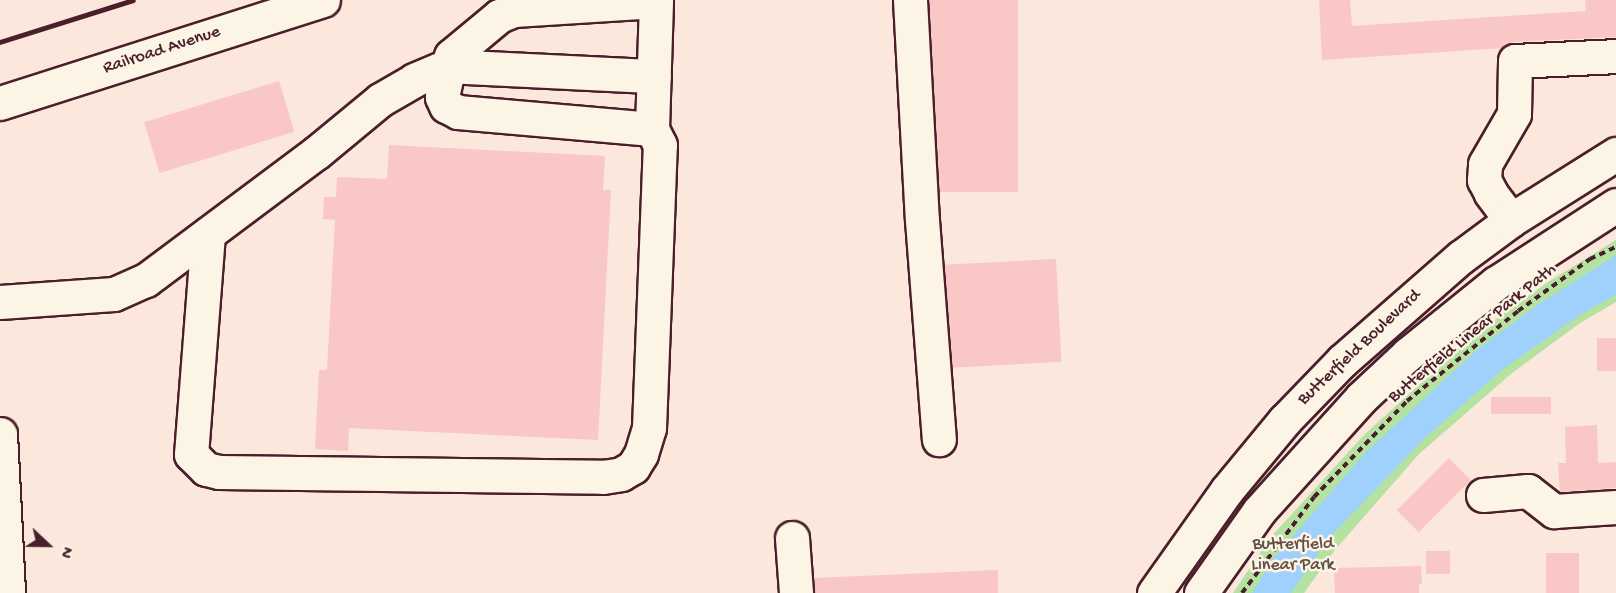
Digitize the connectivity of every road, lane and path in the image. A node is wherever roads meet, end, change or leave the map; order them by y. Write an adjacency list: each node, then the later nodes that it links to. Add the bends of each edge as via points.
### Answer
1 (323, 0): 7 (main road, Railroad Avenue)
2 (656, 0): 5 (main road, via 514,10 459,47); 6 (main road)
3 (910, 0): 16 (main road)
4 (1616, 56): 11 (main road, via 1515,61 1514,114 1485,164 1484,180)
5 (447, 66): 6 (main road); 8 (main road, via 442,98 446,106 458,112); 12 (main road, via 380,100)
6 (654, 76): 8 (main road)
7 (0, 103)
8 (652, 129): 12 (main road, via 660,146 648,428 641,454 633,467 621,474 603,477 206,469 191,454)
9 (1616, 154): 11 (main road, Butterfield Boulevard)
10 (1616, 205): 23 (main road, Butterfield Boulevard, via 1496,283 1408,354 1361,398 1259,511)
11 (1511, 220): 22 (main road, Butterfield Boulevard, via 1399,308 1285,420 1227,490)
12 (208, 234): 14 (main road, via 146,280 114,294)
13 (1616, 247): 24 (path, Butterfield Linear Park Path, via 1590,260 1518,311 1407,401 1314,497)
14 (0, 302)
15 (0, 434): 20 (main road)
16 (939, 439)
17 (1483, 495): 18 (main road, via 1528,491 1554,511)
18 (1616, 507)
19 (792, 538): 21 (main road)
20 (8, 593)
21 (796, 593)
22 (1154, 593)
23 (1201, 593)
24 (1242, 593)

